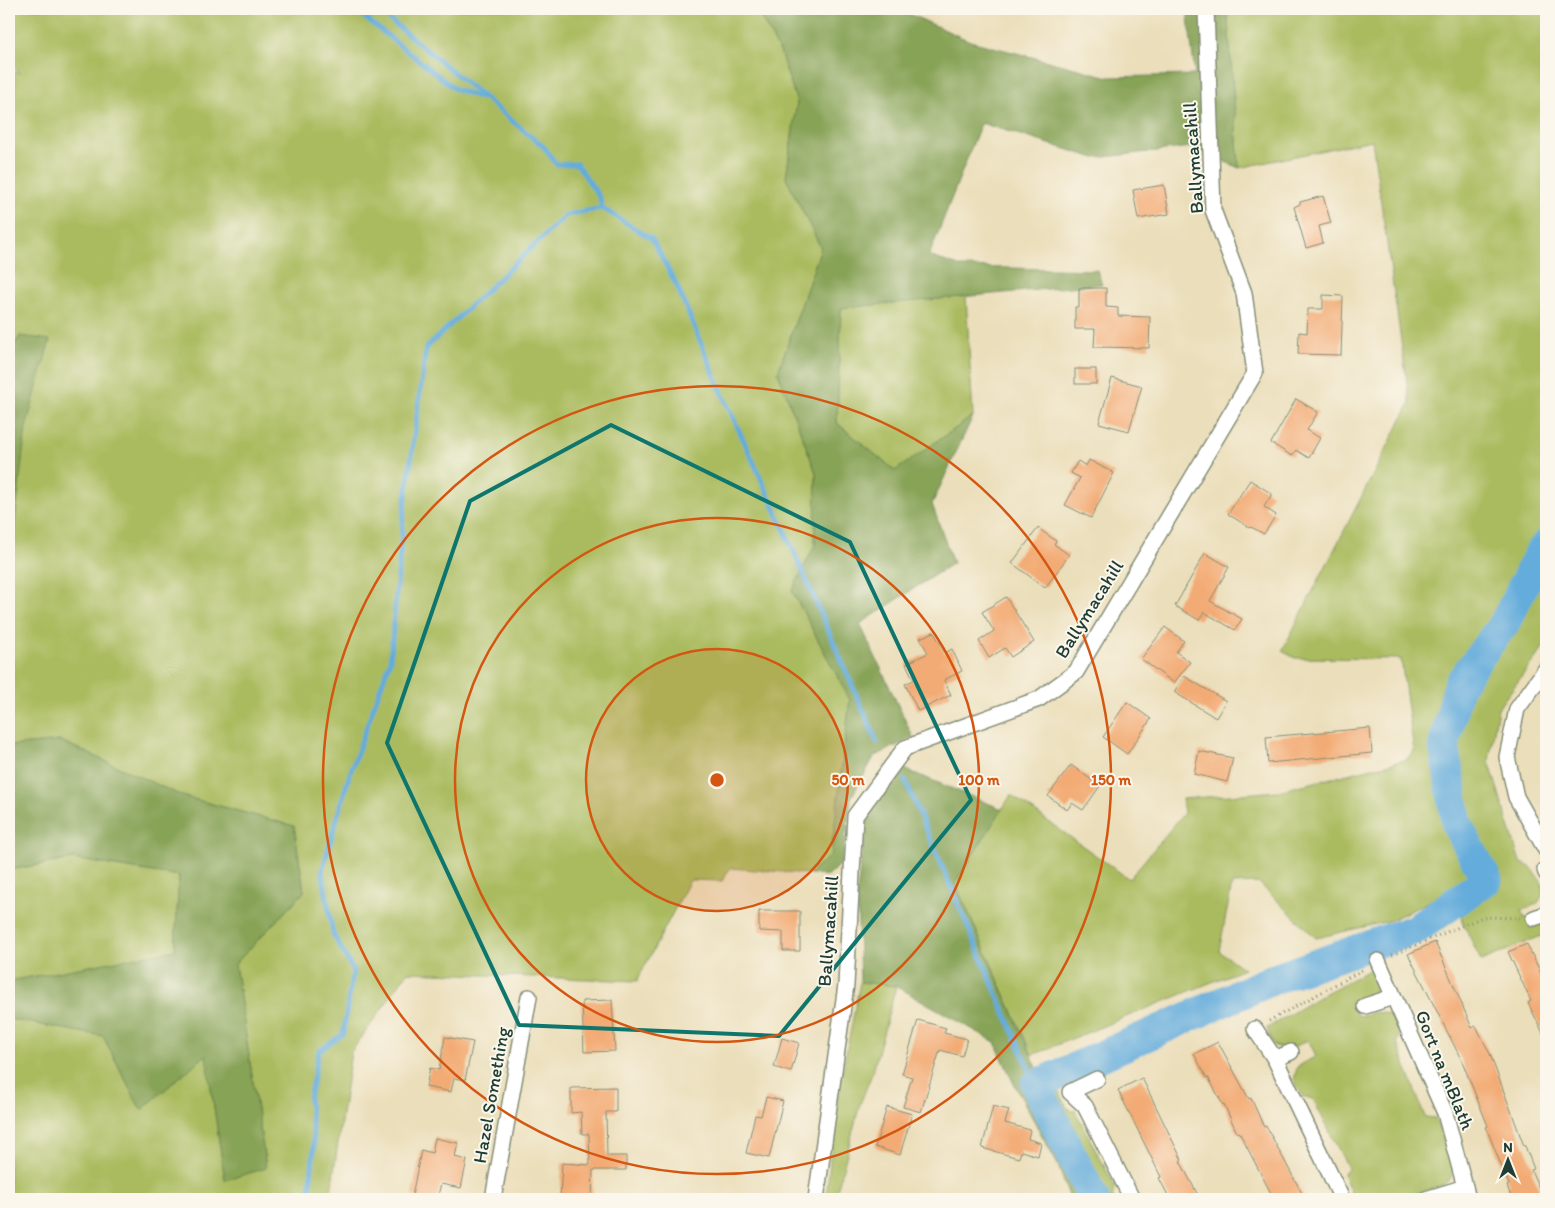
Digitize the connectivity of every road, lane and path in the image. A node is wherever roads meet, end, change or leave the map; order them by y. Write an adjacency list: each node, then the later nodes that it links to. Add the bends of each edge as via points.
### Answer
1 (1206, 9): 14 (street, Ballymacahill, via 1213,210 1244,293 1255,373 1076,672 1039,699 905,748 855,816 846,985)
2 (1546, 669): 3 (street, via 1517,709 1507,757 1516,797)
3 (1546, 850)
4 (1378, 961): 6 (street, Gort na mBlath)
5 (529, 997): 13 (street, Hazel Something)
6 (1393, 997): 7 (street, Gort na mBlath); 12 (street, Gort na mBlath, via 1445,1113)
7 (1365, 1006)
8 (1255, 1029): 10 (street)
9 (1291, 1052): 10 (street)
10 (1275, 1059): 16 (street)
11 (1097, 1079): 15 (street, via 1070,1092 1085,1106)
12 (1466, 1193): 17 (street, Gort na mBlath)
13 (493, 1199)
14 (816, 1199)
15 (1132, 1199)
16 (1342, 1199)
17 (1426, 1199)

